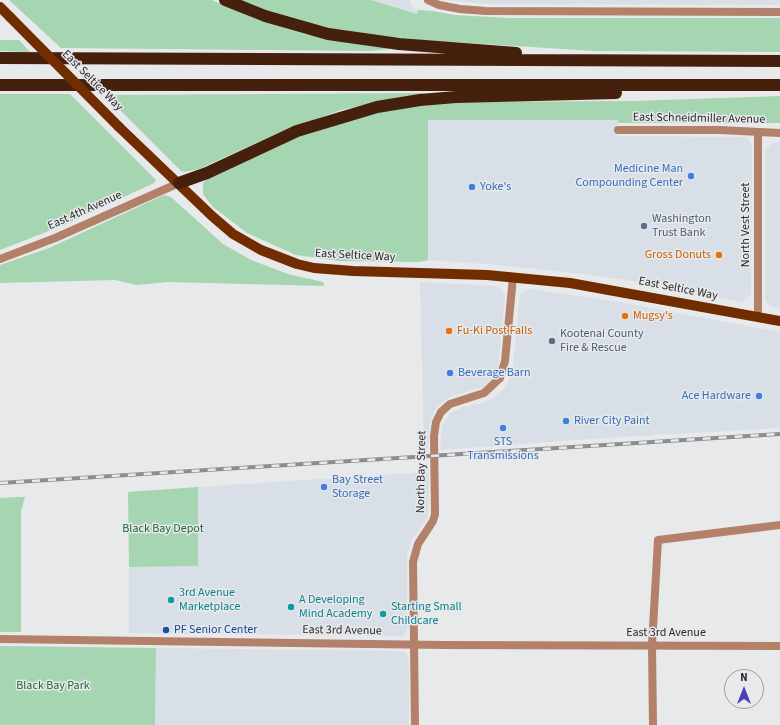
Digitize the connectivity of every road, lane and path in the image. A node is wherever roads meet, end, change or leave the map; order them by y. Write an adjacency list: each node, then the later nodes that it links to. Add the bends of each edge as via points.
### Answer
1 (225, 0): 6 (highway, via 287,24 360,39)
2 (428, 0): 4 (street, via 460,10 486,11)
3 (0, 7): 13 (main road, East Seltice Way, bridge, via 119,127)
4 (780, 12)
5 (0, 58): 6 (highway)
6 (619, 60): 7 (highway)
7 (780, 60)
8 (0, 85): 9 (highway)
9 (780, 85): 13 (highway, via 659,93 456,97 403,102 315,124)
10 (618, 130): 11 (street, East Schneidmiller Avenue)
11 (758, 132): 12 (street, East Schneidmiller Avenue); 16 (street, North Vest Street)
12 (780, 133)
13 (179, 183): 14 (street, East 4th Avenue, via 55,238); 15 (main road, East Seltice Way, via 233,234 261,250 297,264 353,271 450,272)
14 (0, 259)
15 (513, 277): 16 (main road, East Seltice Way, via 621,291); 20 (street, North Bay Street, via 506,359 500,378 484,393 450,404 441,412 436,422 435,514 418,544 413,562)
16 (758, 317): 17 (main road, East Seltice Way)
17 (780, 321)
18 (780, 525): 21 (street, via 658,540)
19 (0, 639): 20 (street, East 3rd Avenue)
20 (414, 643): 21 (street, East 3rd Avenue); 23 (street, North Bay Street)
21 (652, 645): 22 (street, East 3rd Avenue); 24 (street)
22 (780, 646)
23 (415, 725)
24 (653, 725)

